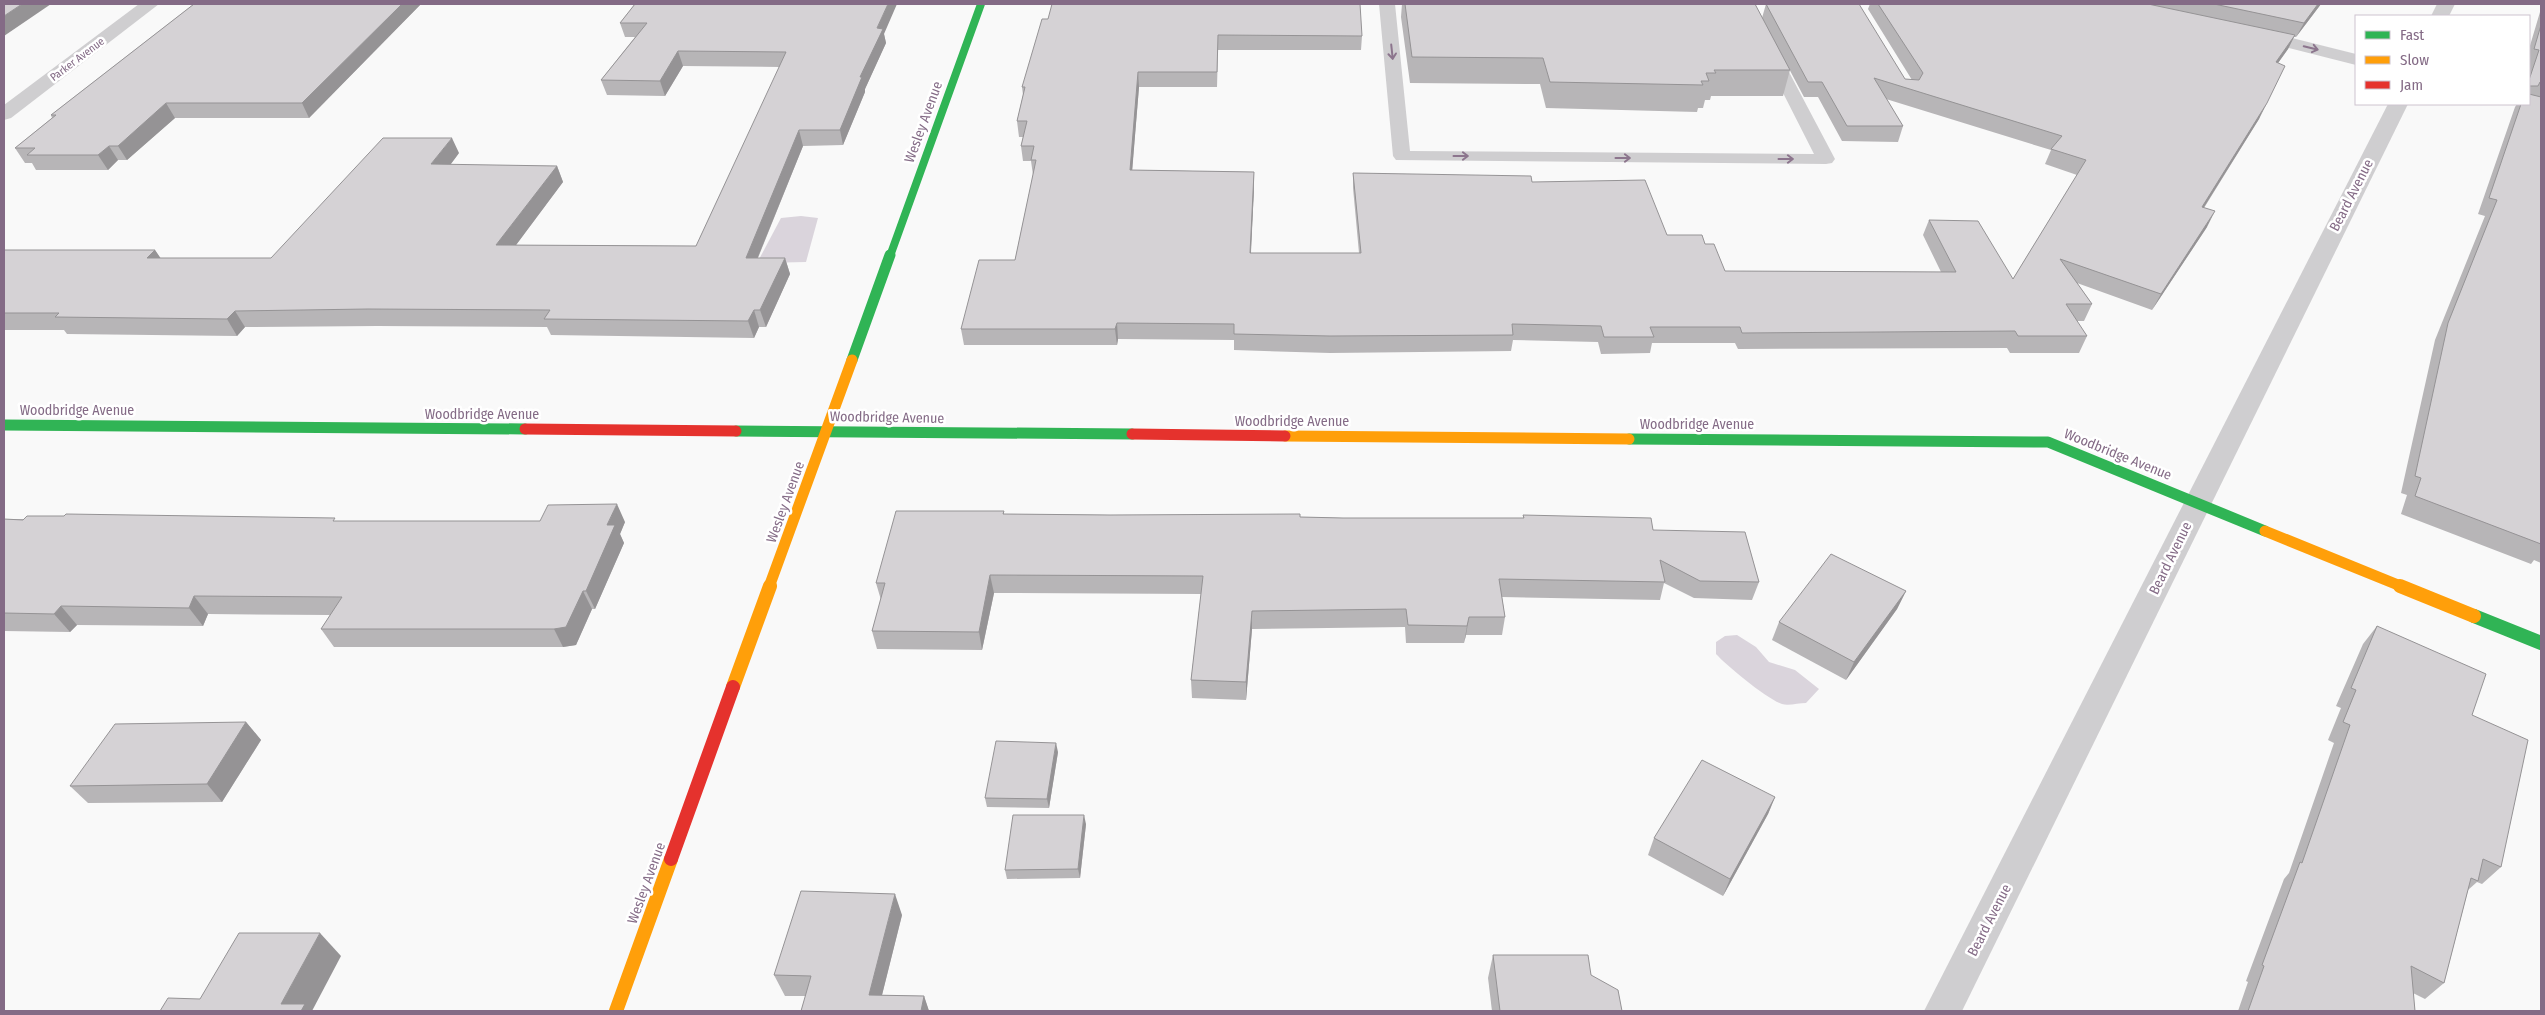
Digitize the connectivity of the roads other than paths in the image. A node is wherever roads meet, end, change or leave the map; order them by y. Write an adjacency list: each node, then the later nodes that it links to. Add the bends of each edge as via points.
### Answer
1 (150, 4): 8 (street, Parker Avenue)
2 (981, 4): 10 (street, Wesley Avenue)
3 (1387, 4): 4 (lane, one-way to 4, via 1402,156 1826,159)
4 (1746, 4)
5 (2239, 31): 6 (street, one-way to 6)
6 (2355, 60)
7 (2397, 105): 11 (street, Beard Avenue)
8 (4, 114)
9 (4, 425): 10 (street, Woodbridge Avenue)
10 (826, 432): 11 (street, Woodbridge Avenue, via 2048,442); 13 (street, Wesley Avenue)
11 (2198, 503): 12 (street, Woodbridge Avenue); 14 (street, Beard Avenue)
12 (2541, 643)
13 (616, 1011)
14 (1943, 1011)

